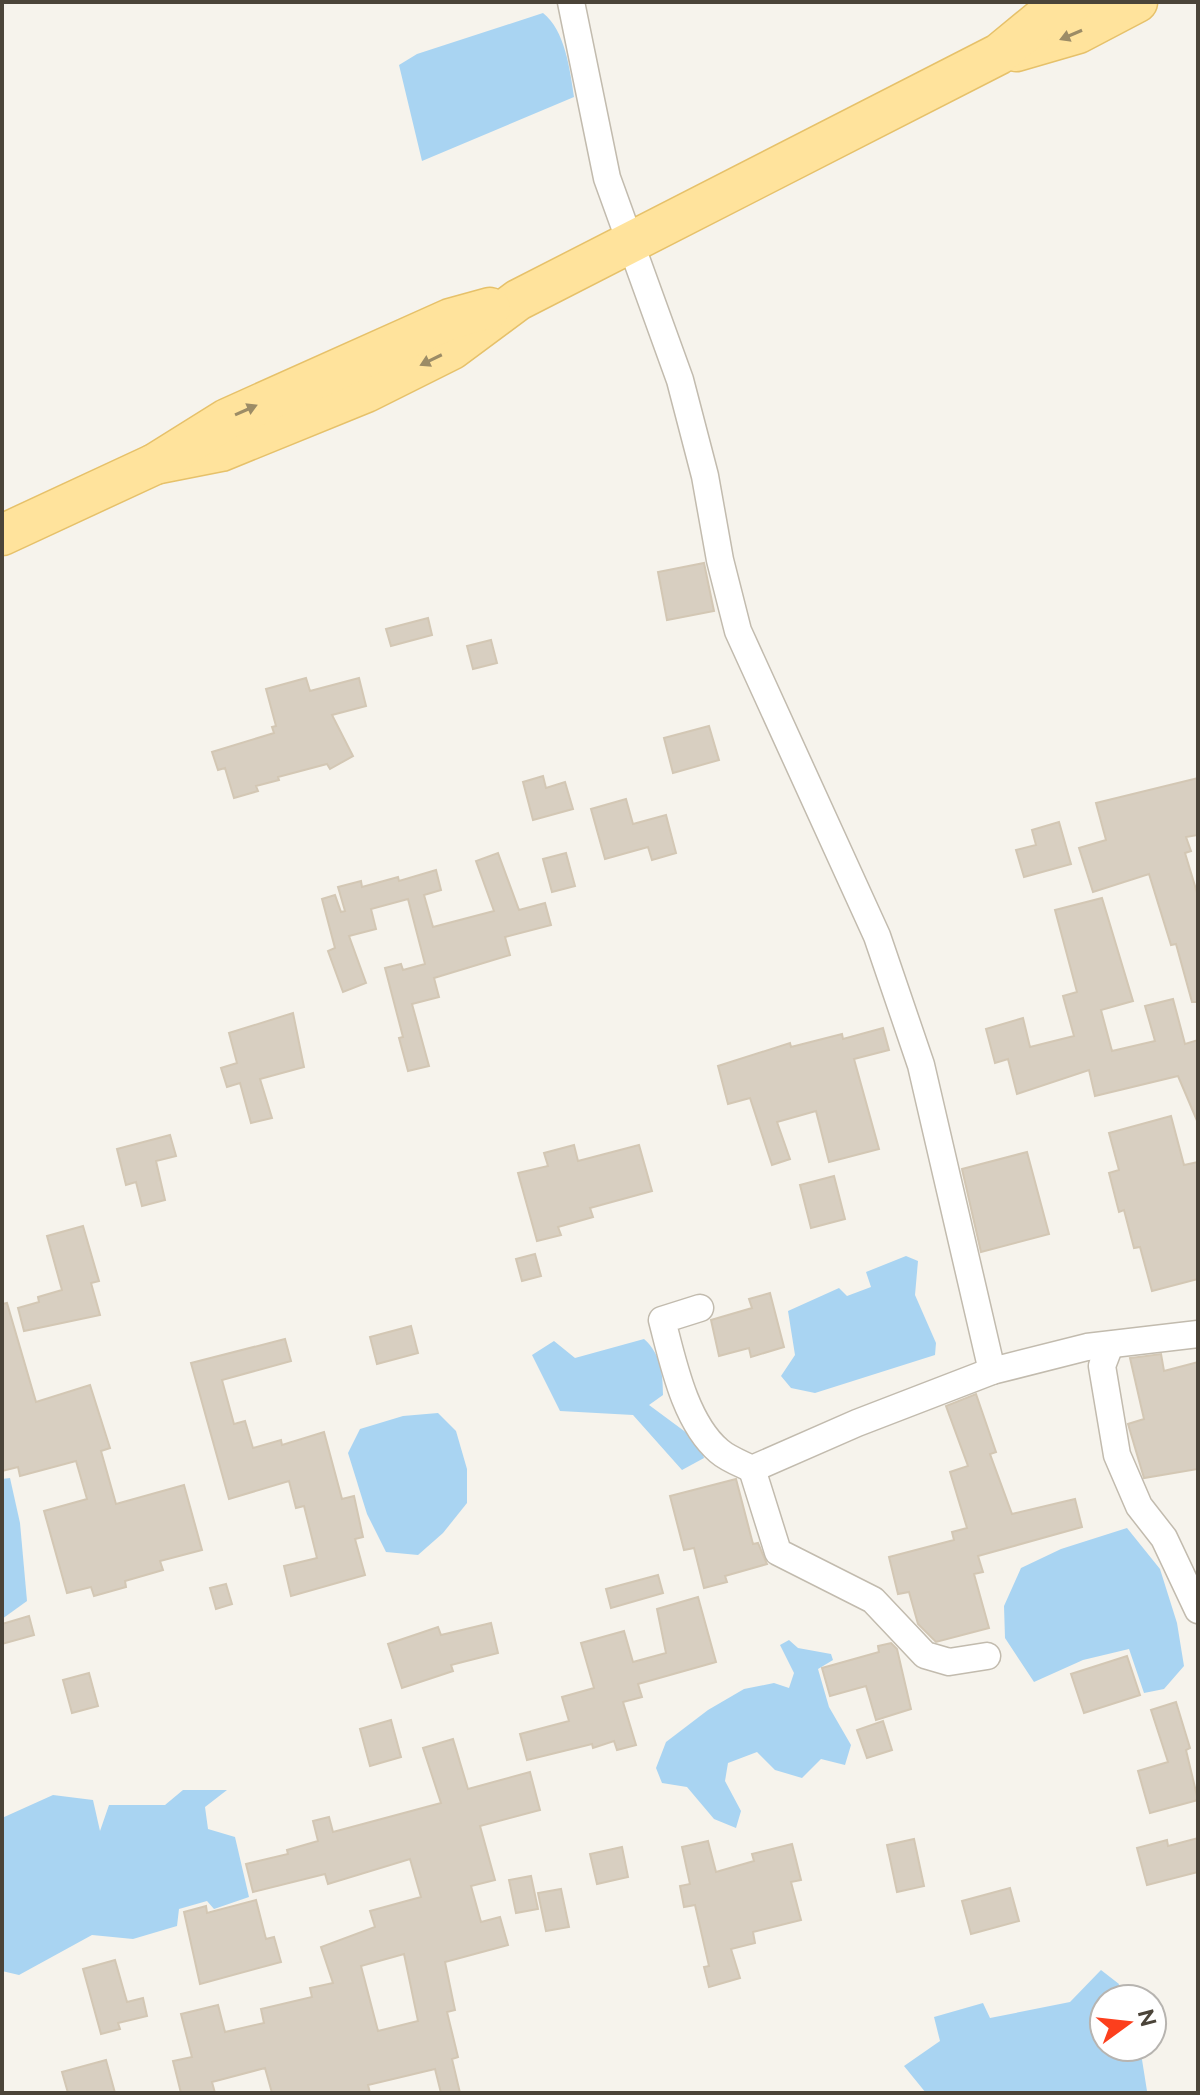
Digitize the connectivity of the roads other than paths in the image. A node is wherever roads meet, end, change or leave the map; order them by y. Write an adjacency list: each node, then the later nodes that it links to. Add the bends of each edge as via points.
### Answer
1 (571, 2): 5 (street, via 607,178)
2 (1073, 2): 4 (main road, via 1044,17)
3 (1137, 2): 4 (main road, one-way to 4, via 1053,42)
4 (999, 54): 5 (main road)
5 (629, 244): 6 (main road, via 518,300 450,319 227,419 155,464); 10 (street, via 680,380 738,631 877,936 921,1065)
6 (2, 535)
7 (700, 1308): 11 (street, via 662,1320 671,1352 699,1430 720,1453)
8 (1198, 1334): 9 (street)
9 (1110, 1345): 10 (street); 12 (street, via 1102,1366 1117,1455 1139,1506 1164,1538)
10 (992, 1371): 11 (street)
11 (752, 1469): 13 (street, via 778,1552 873,1600 925,1655 949,1662)
12 (1198, 1610)
13 (987, 1656)

